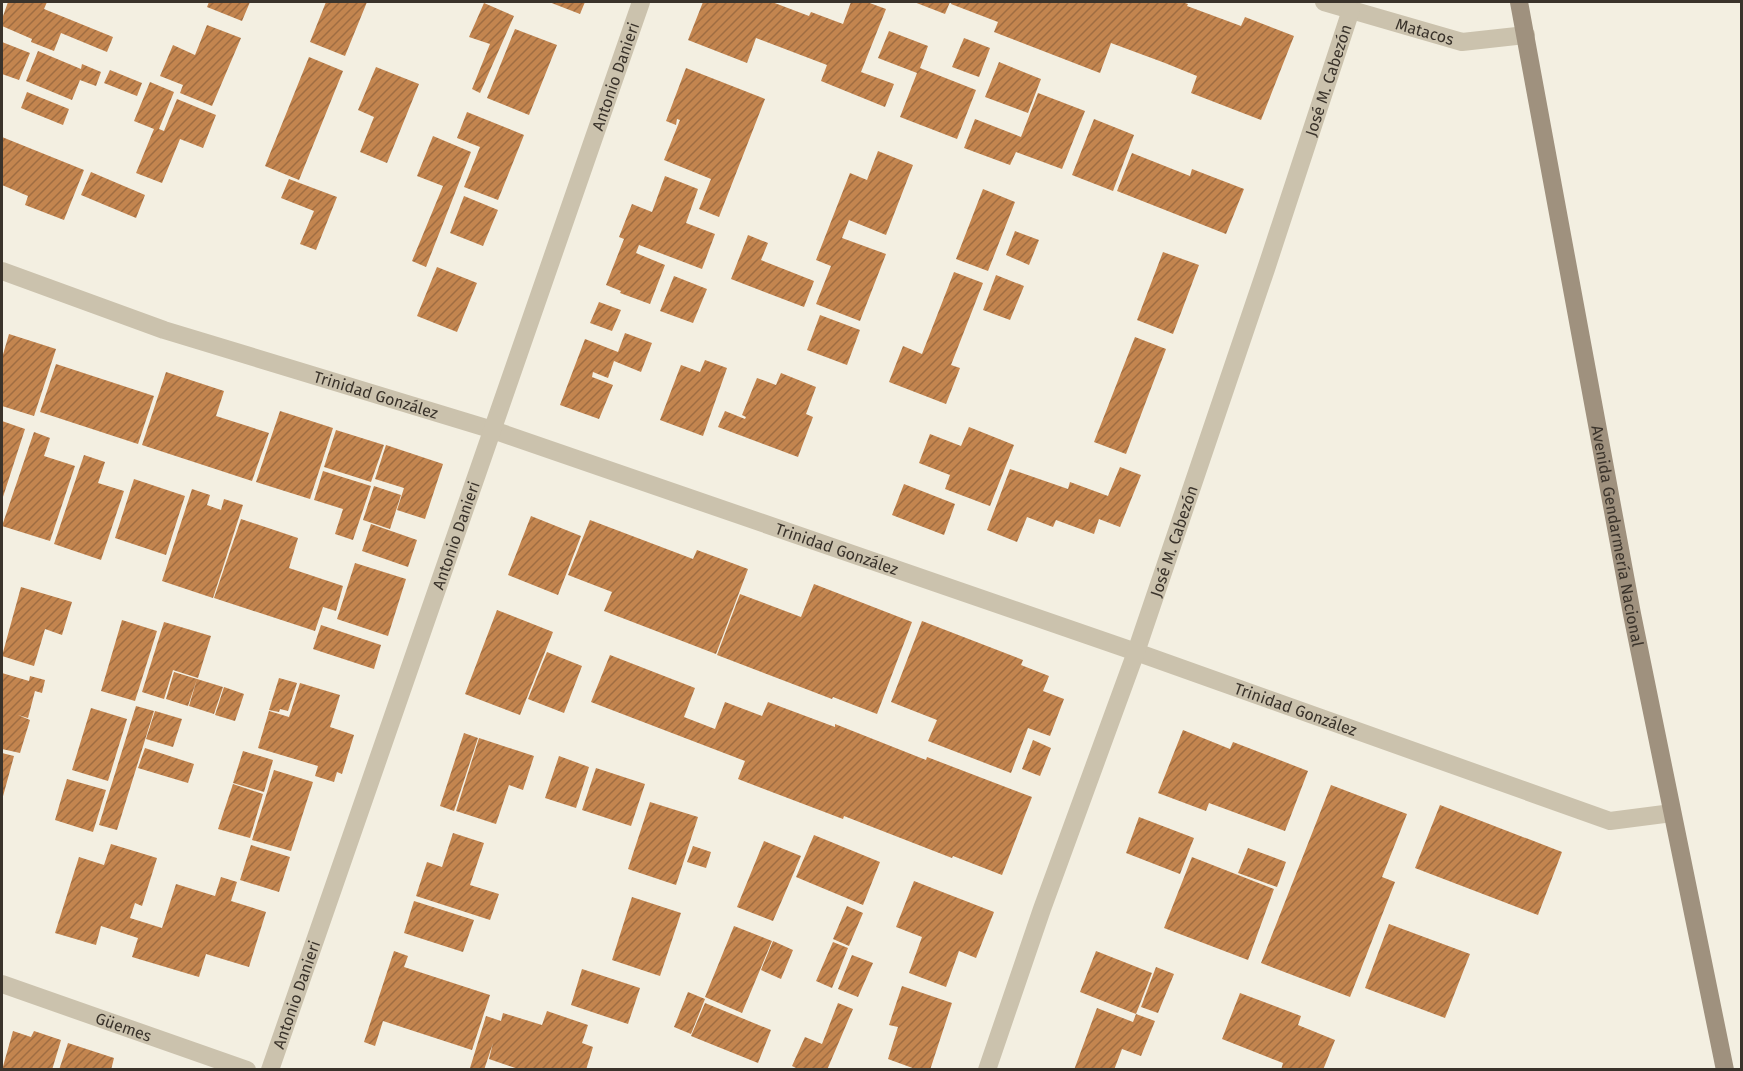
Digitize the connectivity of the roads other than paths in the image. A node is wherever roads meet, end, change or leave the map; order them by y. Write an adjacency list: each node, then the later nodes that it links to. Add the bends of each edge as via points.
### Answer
1 (641, 2): 7 (street, Antonio Danieri)
2 (1324, 2): 4 (street, Matacos)
3 (1519, 2): 5 (main road, Avenida Gendarmería Nacional)
4 (1351, 10): 5 (street, Matacos, via 1462,42); 8 (street, José M. Cabezón)
5 (1526, 35): 9 (main road, Avenida Gendarmería Nacional)
6 (2, 271): 7 (street, Trinidad González, via 164,330)
7 (493, 430): 8 (street, Trinidad González); 12 (street, Antonio Danieri)
8 (1136, 652): 9 (street, Trinidad González, via 1610,821); 13 (street, José M. Cabezón)
9 (1672, 813): 14 (main road, Avenida Gendarmería Nacional)
10 (2, 984): 11 (street, Güemes)
11 (248, 1070)
12 (270, 1070)
13 (987, 1070)
14 (1725, 1070)

